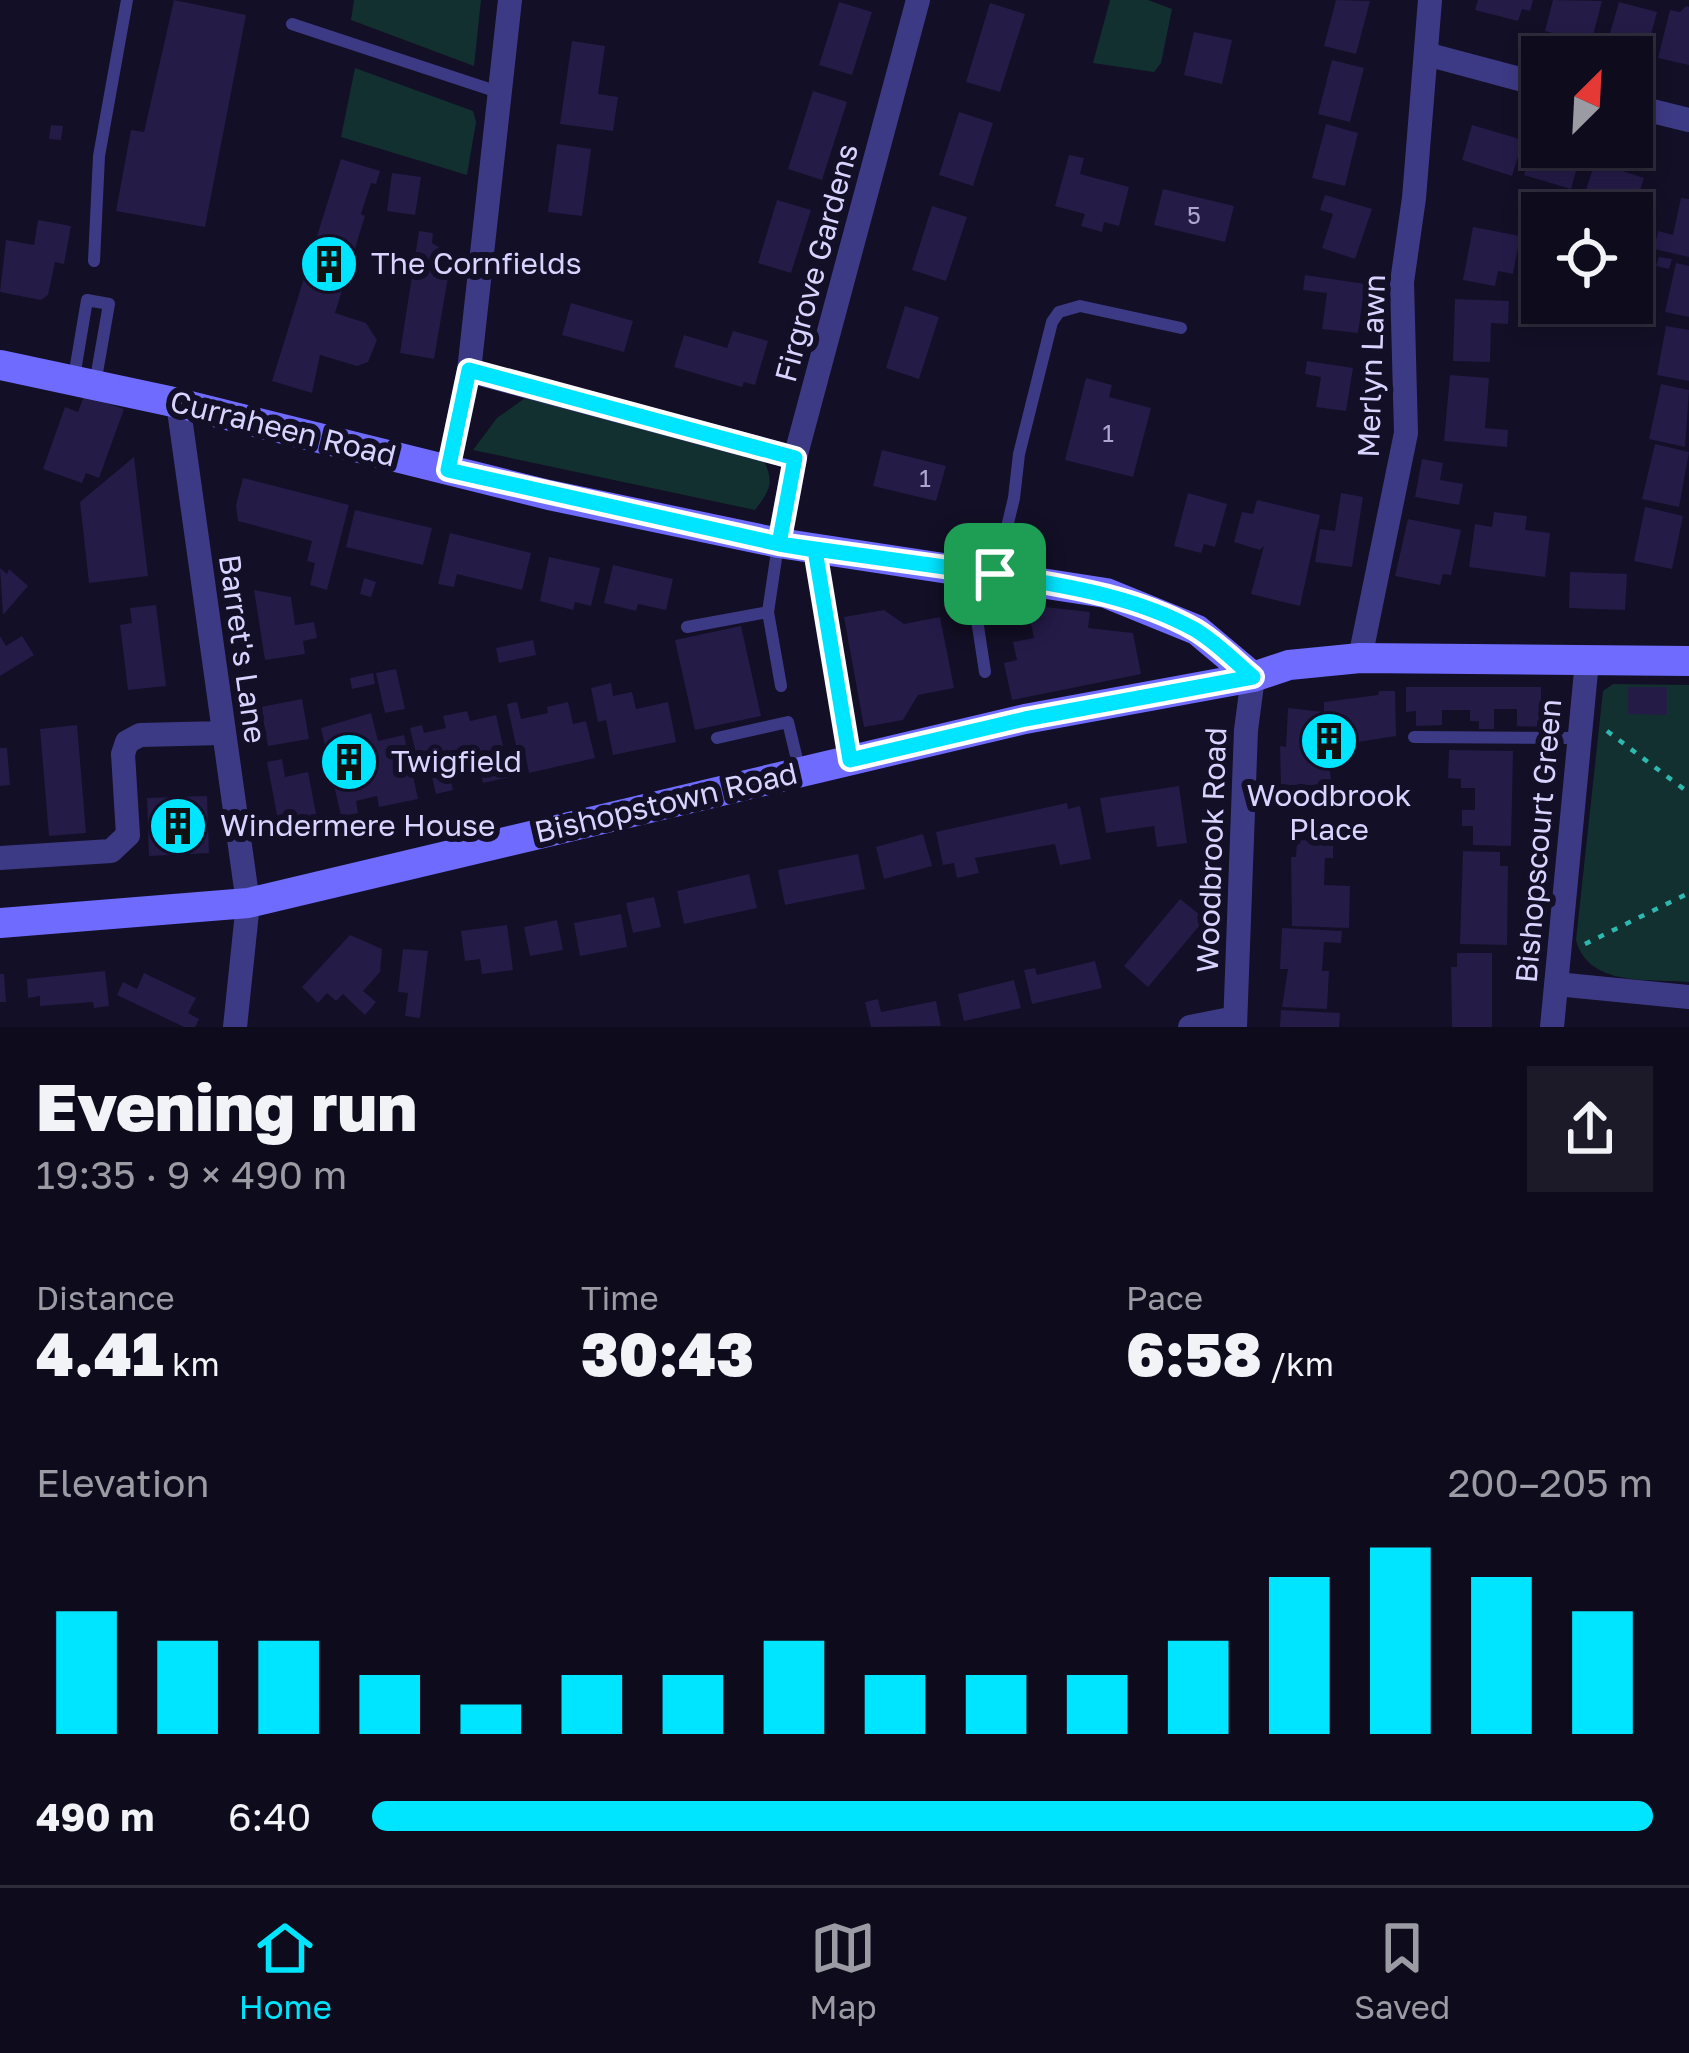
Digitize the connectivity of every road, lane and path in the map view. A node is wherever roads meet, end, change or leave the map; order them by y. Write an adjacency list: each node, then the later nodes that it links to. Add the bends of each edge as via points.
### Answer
1 (127, 0): 11 (lane, via 99,156)
2 (510, 0): 8 (street)
3 (918, 0): 17 (street, Firgrove Gardens)
4 (1430, 0): 6 (street, Merlyn Lawn)
5 (292, 24): 8 (lane)
6 (1426, 54): 7 (street); 24 (street, Merlyn Lawn, via 1402,282 1406,436)
7 (1521, 79)
8 (497, 92): 14 (street)
9 (1653, 112): 10 (street)
10 (1689, 121)
11 (94, 261)
12 (1181, 328): 21 (lane, via 1080,306 1059,312 1019,454 1015,498)
13 (0, 365): 15 (main road, Curraheen Road)
14 (469, 370): 17 (street); 18 (street)
15 (84, 381): 15 (lane, via 109,304 87,300); 16 (main road, Curraheen Road)
16 (178, 403): 18 (main road, Curraheen Road); 31 (street, Barret's Lane)
17 (795, 458): 19 (street, Firgrove Gardens)
18 (448, 470): 19 (main road, Curraheen Road)
19 (779, 544): 20 (main road, Curraheen Road); 22 (lane)
20 (815, 550): 21 (main road, Curraheen Road); 34 (lane)
21 (985, 574): 27 (lane, via 974,600); 28 (main road, Curraheen Road, via 1106,593 1147,608 1197,631)
22 (768, 612): 23 (lane); 29 (lane)
23 (687, 627)
24 (1360, 658): 25 (main road, Bishopstown Road); 28 (main road, Bishopstown Road, via 1288,664)
25 (1587, 661): 26 (main road, Bishopstown Road); 30 (street, Bishopscourt Green)
26 (1689, 661)
27 (985, 672)
28 (1253, 677): 34 (main road, Bishopstown Road); 44 (street, Woodbrook Road)
29 (781, 686)
30 (1581, 726): 32 (lane); 36 (path, via 1634,748); 41 (street, Bishopscourt Green)
31 (222, 734): 37 (street, via 127,742 128,835 121,845); 39 (street, Barret's Lane)
32 (1414, 737)
33 (717, 738): 35 (lane, via 788,722)
34 (850, 760): 35 (main road, Bishopstown Road)
35 (800, 772): 39 (main road, Bishopstown Road)
36 (1689, 793)
37 (0, 858)
38 (1689, 892): 41 (path)
39 (248, 903): 40 (main road, Bishopstown Road); 45 (street, Barret's Lane)
40 (0, 923)
41 (1558, 956): 42 (street, Bishopscourt Green)
42 (1556, 984): 43 (street); 47 (street, Bishopscourt Green)
43 (1689, 997)
44 (1235, 1022): 46 (street)
45 (236, 1027)
46 (1190, 1027)
47 (1552, 1027)

